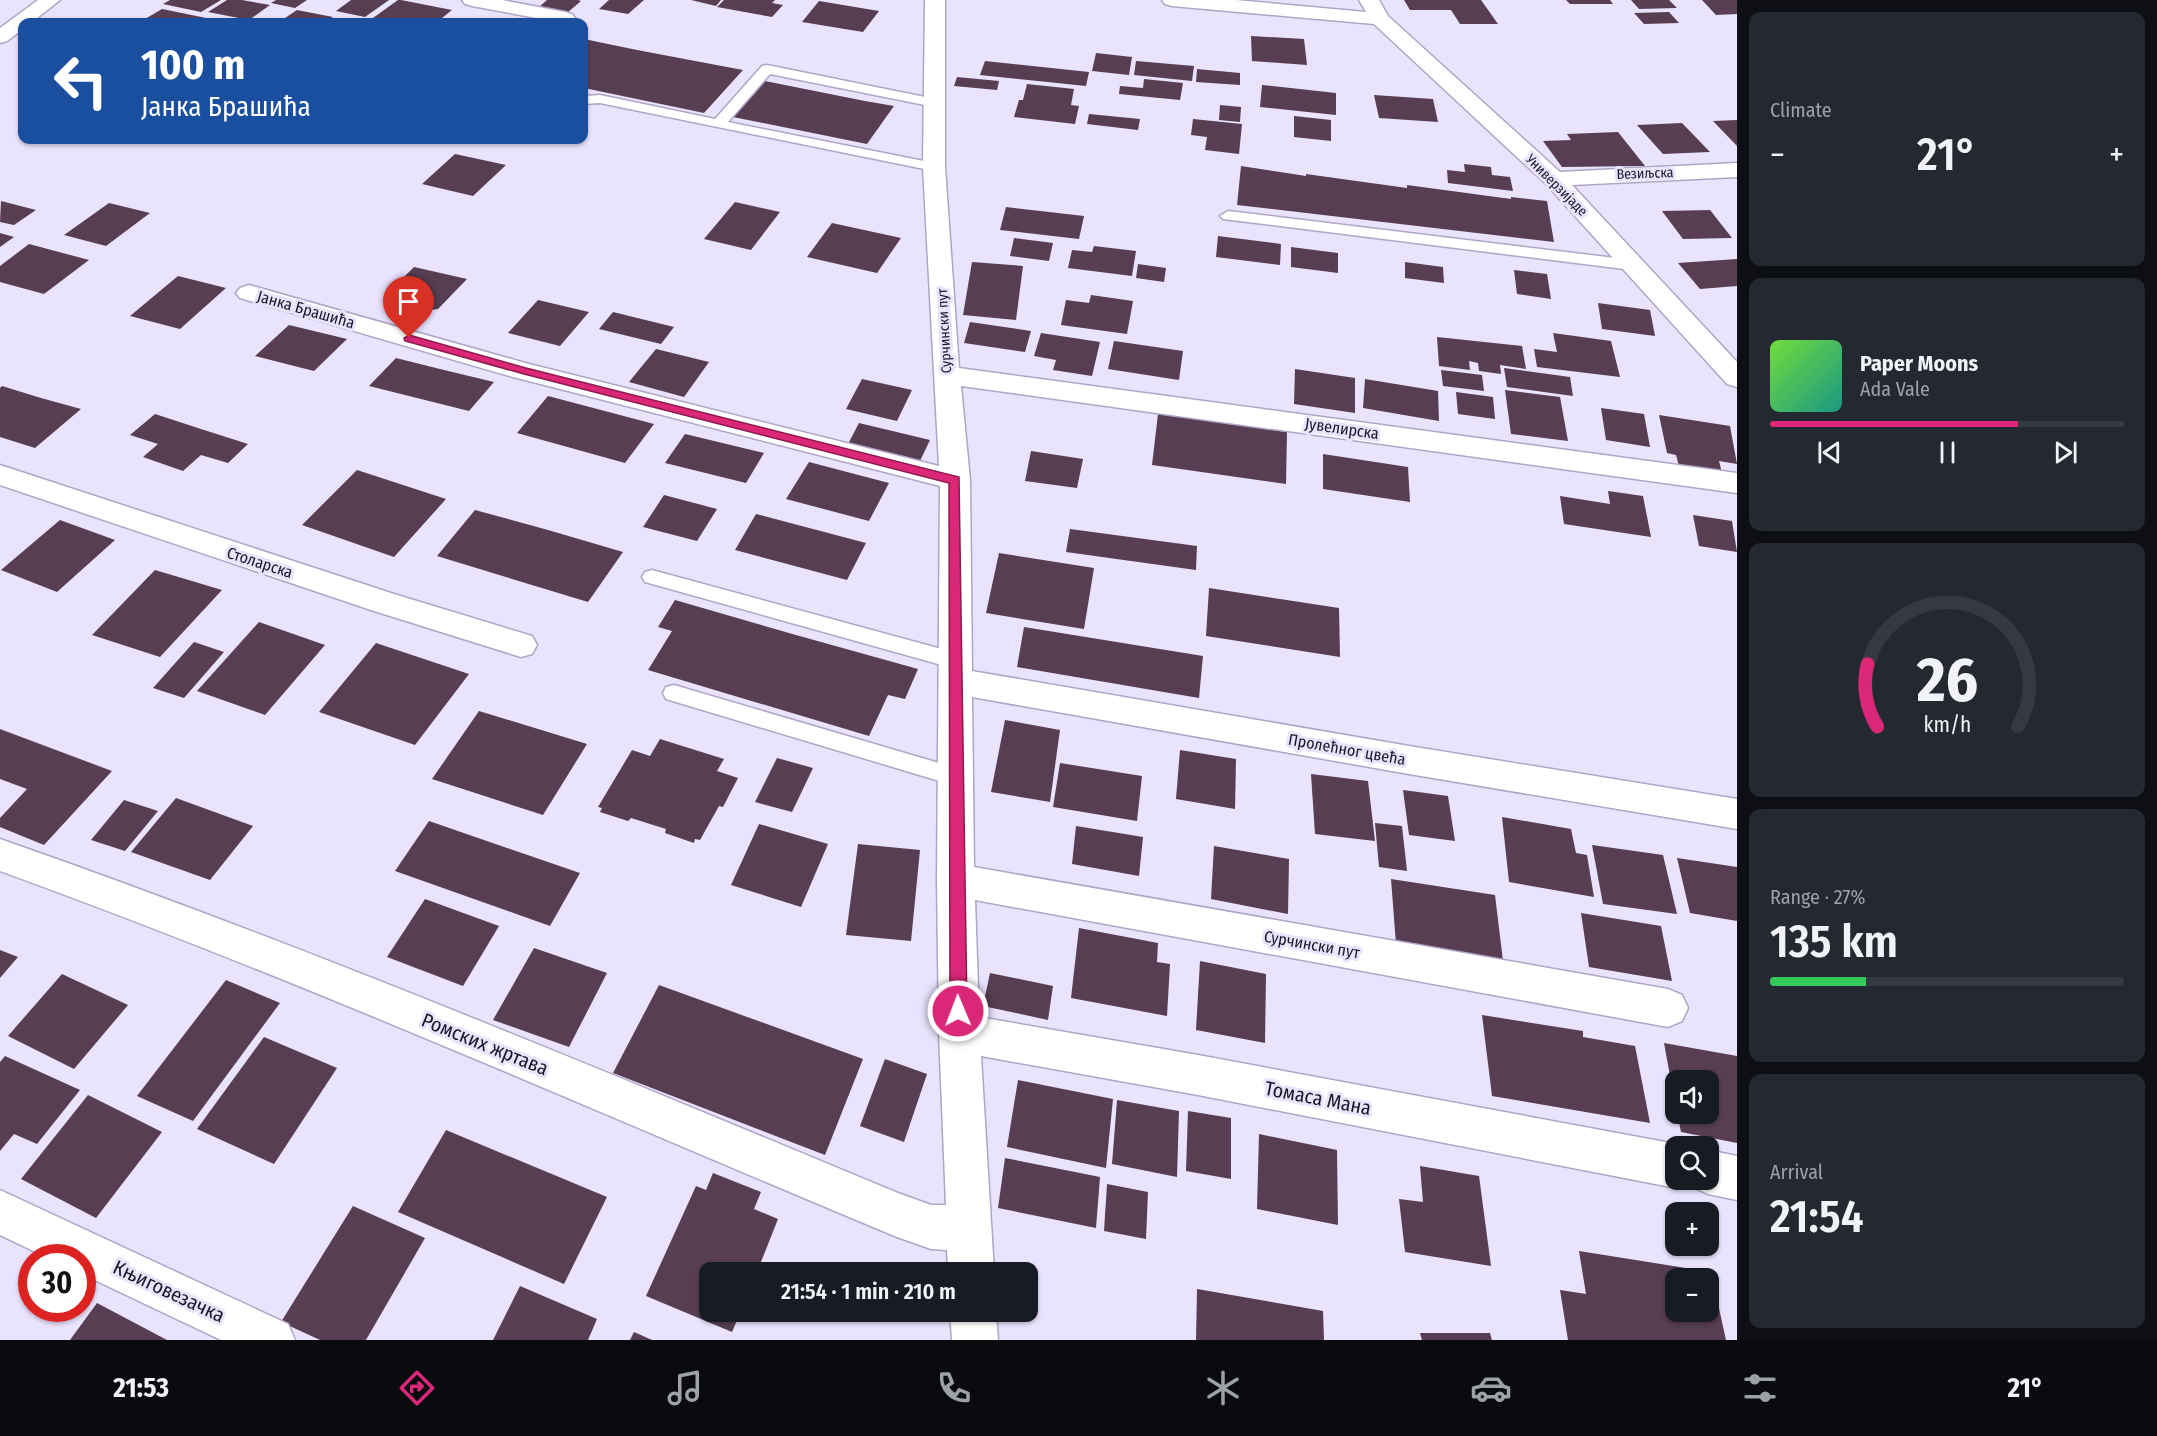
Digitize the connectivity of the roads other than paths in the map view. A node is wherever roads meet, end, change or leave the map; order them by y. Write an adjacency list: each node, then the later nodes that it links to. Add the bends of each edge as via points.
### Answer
1 (50, 0): 6 (street)
2 (472, 0): 7 (street)
3 (1172, 0): 5 (street)
4 (932, 1): 11 (street, Сурчински пут)
5 (1375, 10): 15 (street, Универзијаде)
6 (29, 18)
7 (565, 18)
8 (18, 26): 9 (street)
9 (0, 37)
10 (588, 100): 12 (lane)
11 (935, 103): 12 (lane, via 767,69); 13 (street, Сурчински пут)
12 (718, 124): 13 (lane)
13 (934, 167): 21 (street, Сурчински пут)
14 (1737, 170): 15 (street, Везиљска)
15 (1554, 179): 17 (street, Универзијаде)
16 (1228, 216): 17 (lane)
17 (1632, 265): 19 (street, Универзијаде)
18 (249, 293): 24 (street, Јанка Брашића, via 524,371)
19 (1708, 348): 20 (street); 22 (street, Универзијаде)
20 (1737, 348)
21 (946, 375): 24 (street, Сурчински пут); 25 (street, Јувелирска)
22 (1737, 378)
23 (0, 475): 27 (street, Столарска)
24 (955, 480): 28 (street, Сурчински пут)
25 (1737, 483)
26 (652, 576): 28 (lane)
27 (521, 645)
28 (956, 671): 30 (street, Сурчински пут); 31 (street, Пролећног цвећа, via 1409,760)
29 (674, 693): 30 (lane)
30 (956, 777): 33 (street, Сурчински пут)
31 (1737, 814)
32 (0, 855): 40 (street, Ромских жртава, via 124,899 897,1215 931,1227)
33 (956, 880): 34 (street, Сурчински пут); 35 (street, Сурчински пут)
34 (1668, 1008)
35 (959, 1033): 36 (street, Томаса Мана); 40 (street, Сурчински пут)
36 (1665, 1164)
37 (1719, 1174): 38 (street)
38 (1737, 1178)
39 (0, 1212): 43 (street, Књиговезачка)
40 (969, 1228): 41 (street, Сурчински пут)
41 (971, 1262)
42 (974, 1322): 44 (street)
43 (272, 1340)
44 (975, 1340)

